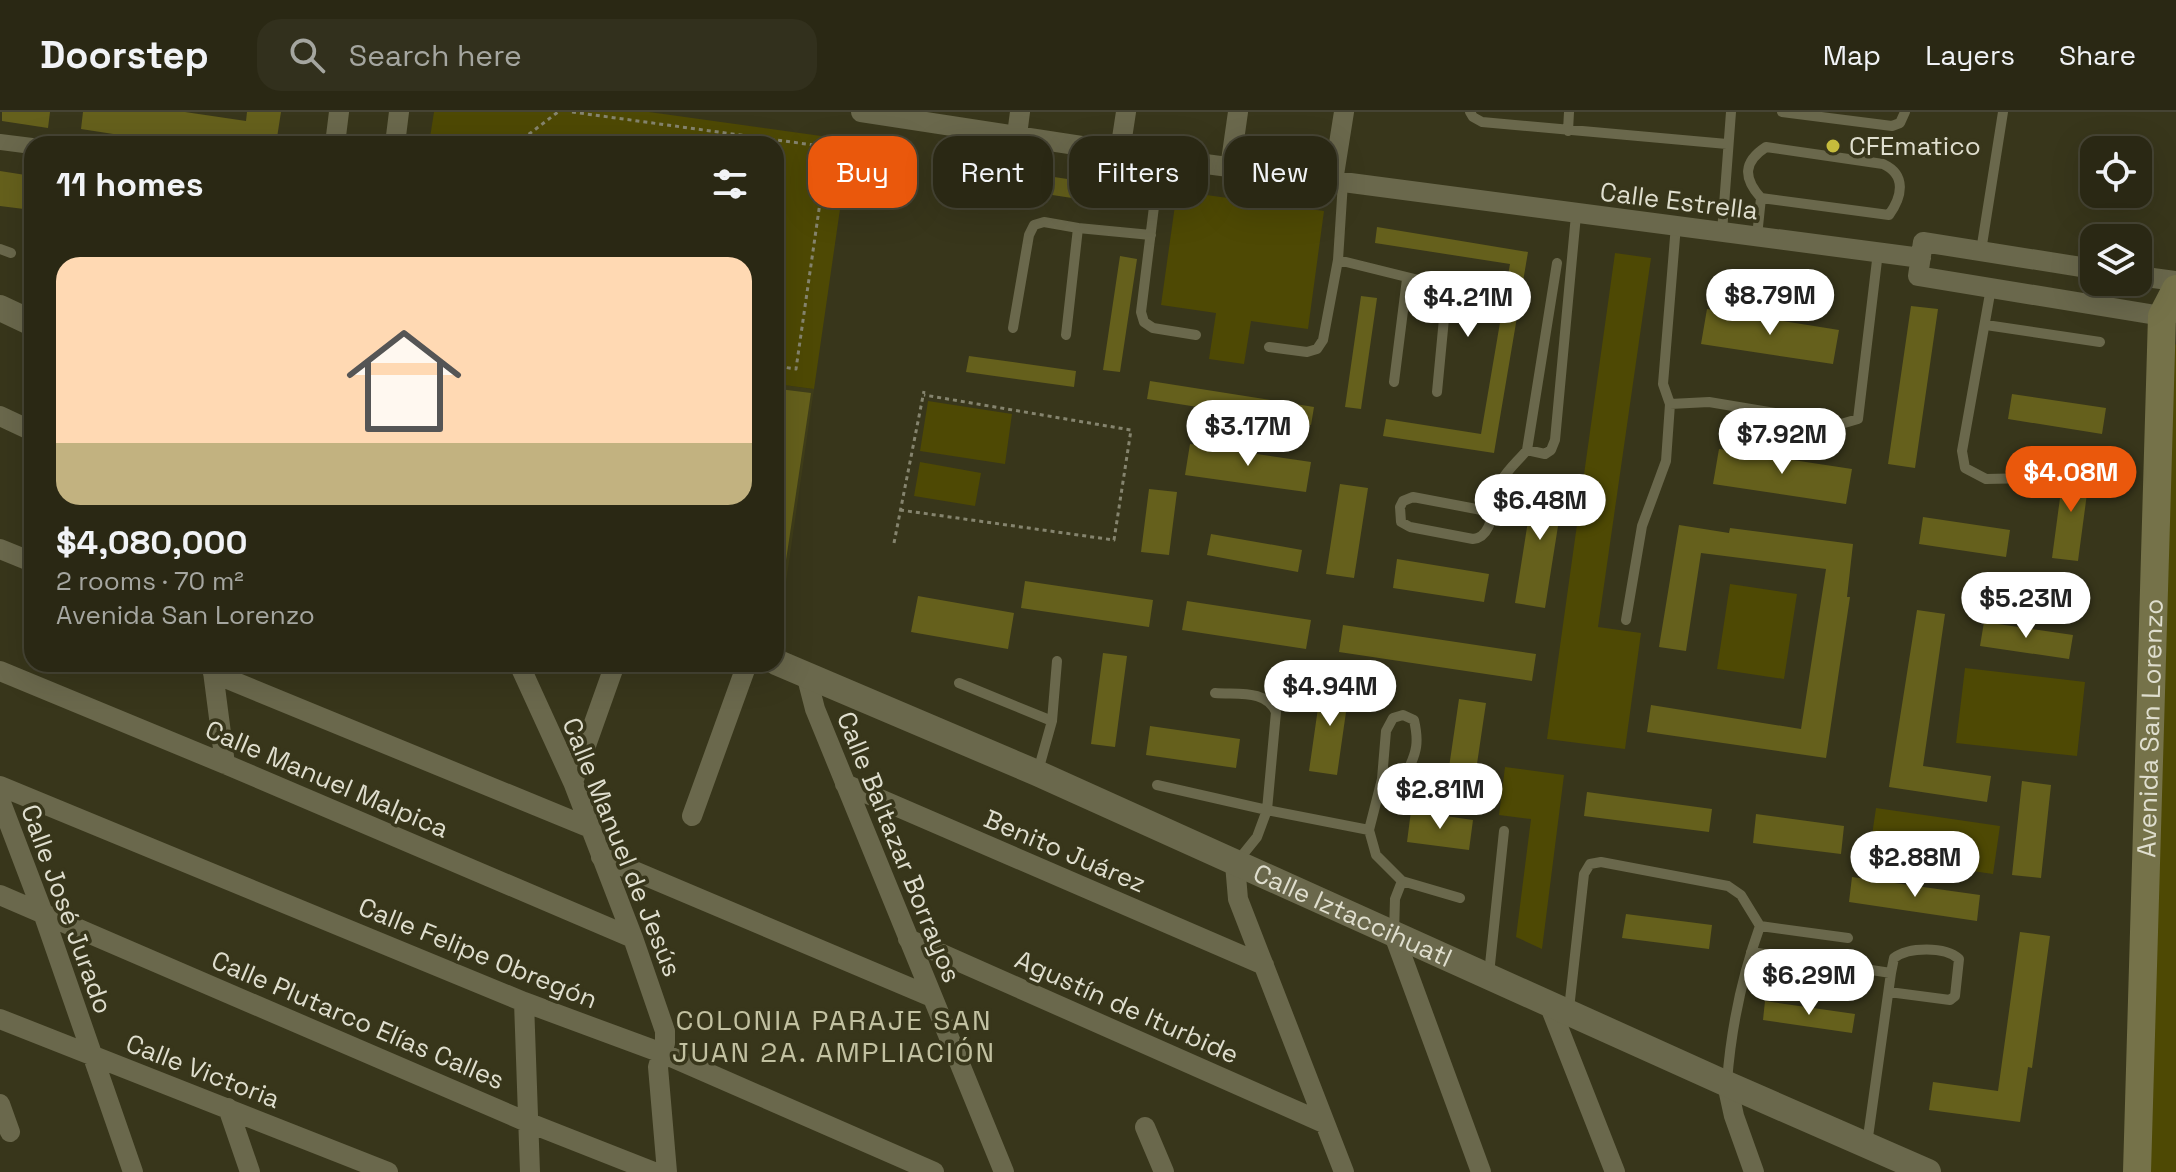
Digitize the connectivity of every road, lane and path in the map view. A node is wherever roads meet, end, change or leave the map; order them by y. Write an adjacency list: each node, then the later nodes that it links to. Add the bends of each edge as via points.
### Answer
1 (339, 112): 19 (street)
2 (399, 112): 20 (street)
3 (558, 112): 21 (path)
4 (572, 112): 22 (path)
5 (861, 112): 16 (street, Calle Estrella)
6 (1020, 112): 18 (street)
7 (1126, 112): 23 (street)
8 (1238, 112): 24 (street)
9 (1344, 112): 30 (street)
10 (1470, 112): 17 (lane, via 1482,122)
11 (1569, 112): 17 (lane)
12 (1731, 112): 28 (lane)
13 (1782, 112): 14 (lane, via 1892,126)
14 (1905, 112)
15 (2003, 112): 39 (lane)
16 (917, 116): 18 (street, Calle Estrella)
17 (1568, 131): 28 (lane)
18 (1017, 135): 27 (street, Calle Estrella)
19 (336, 136)
20 (396, 136)
21 (526, 136)
22 (748, 136)
23 (1122, 136)
24 (1235, 136)
25 (784, 141): 59 (path, via 828,147 796,369)
26 (0, 142): 29 (street)
27 (1069, 143)
28 (1727, 144): 36 (lane)
29 (24, 145)
30 (1338, 182): 33 (street, Calle Estrella); 42 (lane)
31 (1761, 198): 31 (lane, via 1889,215 1897,204 1900,181 1894,169 1883,164 1766,147 1753,156 1747,170 1751,187); 38 (lane)
32 (1154, 208): 37 (lane)
33 (1576, 215): 34 (street, Calle Estrella); 65 (lane, via 1555,440 1545,454)
34 (1676, 225): 36 (street, Calle Estrella); 62 (lane, via 1663,384)
35 (1078, 228): 37 (lane); 54 (lane, via 1034,225); 55 (lane)
36 (1722, 232): 38 (street, Calle Estrella)
37 (1151, 235): 56 (lane, via 1144,322)
38 (1757, 236): 40 (street, Calle Estrella)
39 (1981, 251): 41 (street, Calle Estrella); 44 (street, Calle Estrella)
40 (1878, 252): 41 (street, Calle Estrella); 62 (lane, via 1858,419 1841,424 1709,402)
41 (1920, 259): 48 (street, Calle Estrella)
42 (1338, 260): 46 (lane); 58 (lane, via 1317,349)
43 (1557, 263): 65 (lane)
44 (2080, 267)
45 (2152, 278): 47 (street)
46 (1407, 279): 60 (lane); 61 (lane, via 1449,291)
47 (2176, 281)
48 (1991, 288): 51 (street, Calle Estrella); 53 (lane)
49 (2176, 289): 51 (main road, Avenida San Lorenzo)
50 (0, 308): 52 (street)
51 (2169, 314): 128 (main road, Avenida San Lorenzo)
52 (24, 319)
53 (1986, 325): 57 (lane); 66 (lane, via 1962,451 1965,468 1986,479)
54 (1013, 328)
55 (1066, 335)
56 (1196, 335)
57 (2100, 342)
58 (1269, 347)
59 (784, 367)
60 (1394, 382)
61 (1437, 392)
62 (1670, 404): 72 (lane, via 1666,461 1642,526)
63 (0, 416): 64 (street)
64 (24, 427)
65 (1527, 450): 68 (lane, via 1503,478)
66 (2032, 478)
67 (900, 510): 67 (path, via 924,393 1131,430 1114,540); 69 (path)
68 (1492, 512): 68 (lane, via 1487,534 1473,539 1410,527 1401,522 1400,507 1413,497)
69 (894, 543)
70 (0, 549): 71 (street)
71 (24, 559)
72 (1626, 620)
73 (1057, 661): 84 (lane)
74 (784, 665): 81 (street, Calle Iztaccihuatl)
75 (0, 671): 85 (street, Calle Manuel Malpica)
76 (213, 672): 85 (street)
77 (221, 672): 95 (street)
78 (523, 672): 88 (street, Calle Manuel de Jesús)
79 (612, 672): 88 (street)
80 (744, 672): 94 (street)
81 (806, 674): 86 (street, Calle Iztaccihuatl); 89 (street, Calle Baltazar Borrayos)
82 (959, 683): 84 (lane)
83 (1215, 693): 93 (lane, via 1263,697 1276,712)
84 (1052, 721): 86 (lane)
85 (225, 764): 106 (street, Calle Manuel Malpica)
86 (1037, 773): 99 (street, Calle Iztaccihuatl)
87 (1382, 779): 87 (lane, via 1407,772 1414,759 1414,720 1403,715 1393,718 1386,731); 96 (lane)
88 (573, 782): 95 (street, Calle Manuel de Jesús)
89 (845, 784): 108 (street, Calle Baltazar Borrayos); 110 (street, Benito Juárez)
90 (1157, 785): 93 (lane)
91 (0, 786): 115 (street, Calle Felipe Obregón)
92 (0, 800): 103 (street, Calle José Jurado)
93 (1267, 810): 96 (lane); 99 (lane, via 1257,837)
94 (692, 816)
95 (588, 827): 98 (street, Calle Manuel de Jesús)
96 (1369, 830): 100 (lane, via 1376,855)
97 (1504, 831): 112 (lane)
98 (601, 857): 106 (street, Calle Manuel de Jesús); 114 (street)
99 (1235, 864): 105 (street, Calle Iztaccihuatl); 110 (street, via 1238,899)
100 (1402, 881): 102 (lane); 105 (lane, via 1395,899)
101 (0, 895): 103 (street, Calle Plutarco Elías Calles)
102 (1460, 898)
103 (43, 913): 119 (street, Calle José Jurado); 123 (street, Calle Plutarco Elías Calles)
104 (1760, 926): 107 (lane); 109 (lane); 116 (lane, via 1741,895 1728,886 1590,864)
105 (1394, 935): 112 (street, Calle Iztaccihuatl); 139 (street)
106 (633, 938): 118 (street, Calle Manuel de Jesús, via 665,1031)
107 (1848, 938)
108 (908, 939): 114 (street, Calle Baltazar Borrayos); 124 (street, Agustín de Iturbide)
109 (1751, 952): 111 (lane); 120 (lane, via 1729,1049)
110 (1264, 965): 124 (street)
111 (1891, 973): 113 (lane); 113 (lane, via 1894,958 1902,951 1944,951 1959,959 1955,996 1950,1000)
112 (1489, 976): 116 (street, Calle Iztaccihuatl)
113 (1889, 992): 127 (lane)
114 (932, 997): 136 (street, Calle Baltazar Borrayos)
115 (524, 1002): 118 (street, Calle Felipe Obregón); 123 (street)
116 (1559, 1008): 120 (street, Calle Iztaccihuatl); 140 (street)
117 (0, 1019): 119 (street, Calle Victoria)
118 (662, 1053): 134 (street, Calle Manuel de Jesús, via 658,1067); 135 (street, Calle Felipe Obregón)
119 (92, 1056): 122 (street, Calle Victoria); 129 (street, Calle José Jurado)
120 (1727, 1084): 127 (street, Calle Iztaccihuatl); 141 (street)
121 (0, 1104): 126 (street)
122 (228, 1108): 130 (street); 131 (street, Calle Victoria)
123 (527, 1122): 132 (street); 133 (street, Calle Plutarco Elías Calles)
124 (1324, 1123): 138 (street)
125 (1145, 1127): 137 (street)
126 (10, 1132)
127 (1867, 1146): 142 (street, Calle Iztaccihuatl)
128 (2136, 1169)
129 (133, 1172)
130 (250, 1172)
131 (388, 1172)
132 (530, 1172)
133 (654, 1172)
134 (667, 1172)
135 (934, 1172)
136 (1004, 1172)
137 (1164, 1172)
138 (1344, 1172)
139 (1481, 1172)
140 (1615, 1172)
141 (1754, 1172)
142 (1928, 1172)

